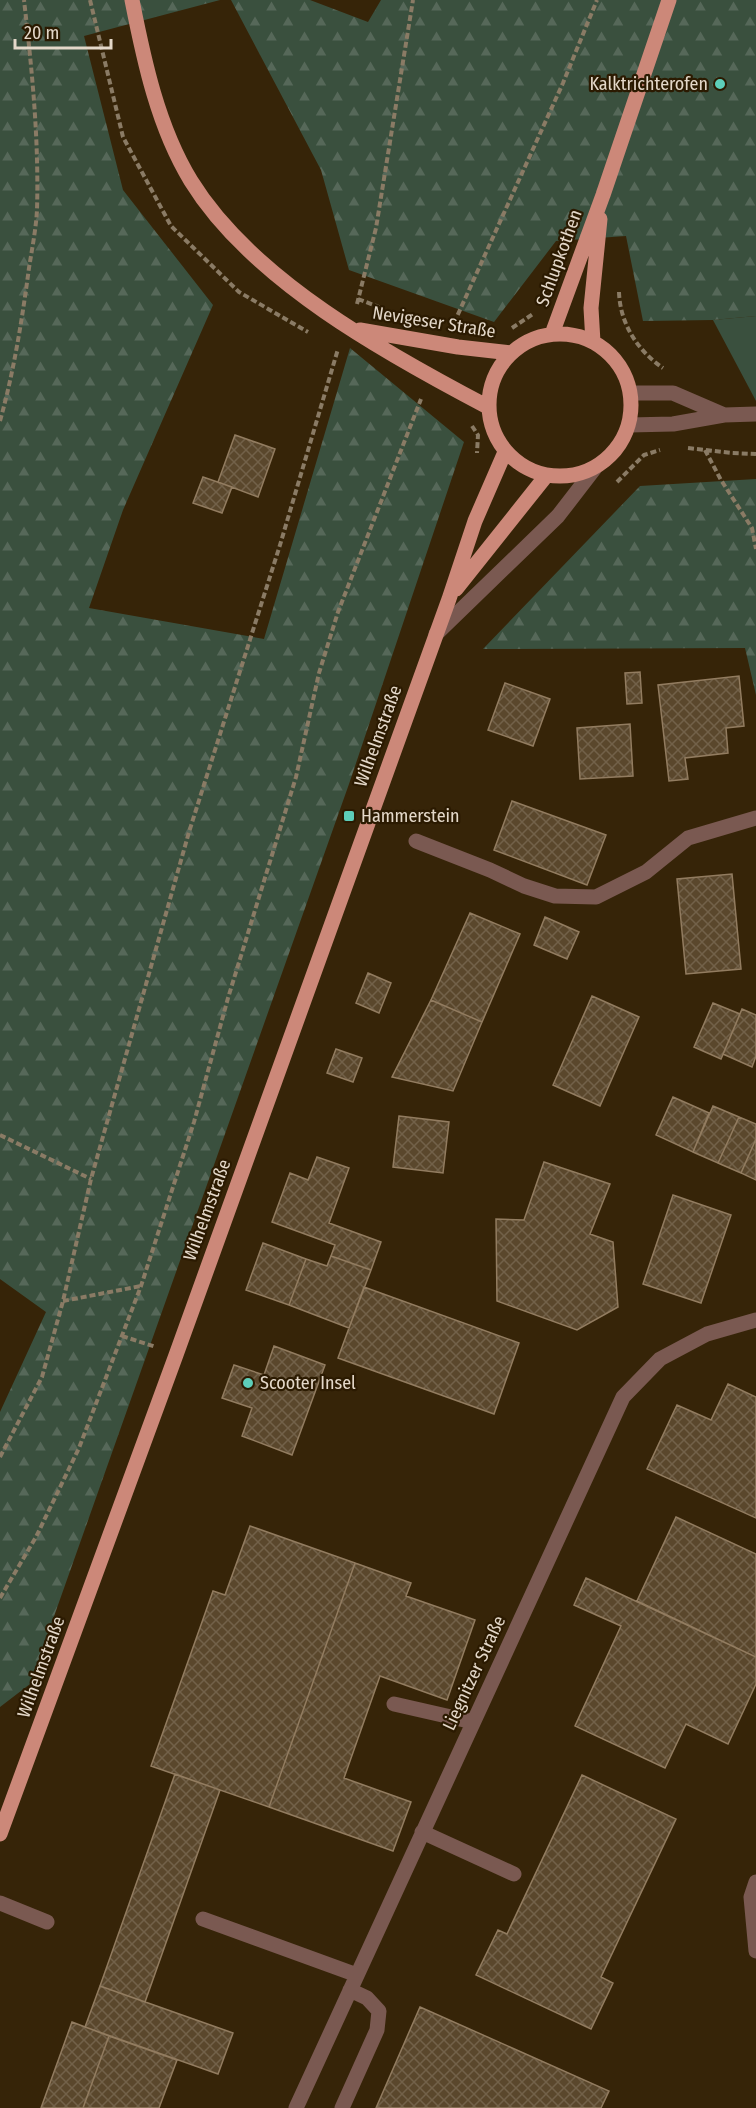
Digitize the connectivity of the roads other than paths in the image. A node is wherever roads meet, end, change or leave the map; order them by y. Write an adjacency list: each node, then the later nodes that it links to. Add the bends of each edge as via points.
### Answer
1 (132, 0): 4 (main road, Nevigeser Straße, via 142,54 168,137 191,180 221,223 276,275)
2 (669, 0): 3 (main road, Schlupkothen)
3 (603, 195): 5 (main road, Schlupkothen); 6 (main road, Schlupkothen, via 591,308)
4 (351, 328): 7 (main road, Nevigeser Straße); 9 (main road, Nevigeser Straße)
5 (552, 334): 6 (main road, via 573,335); 7 (main road, via 529,341)
6 (593, 342): 8 (main road, via 611,355 624,373)
7 (511, 353): 9 (main road, via 491,386)
8 (631, 393): 11 (street, via 673,393); 12 (main road)
9 (488, 407): 13 (main road, via 490,423)
10 (756, 414): 11 (street)
11 (724, 415): 12 (street, via 673,424)
12 (629, 425): 14 (main road, via 616,450)
13 (505, 452): 15 (main road, via 524,467); 16 (main road, Wilhelmstraße, via 475,521)
14 (595, 468): 15 (main road, via 572,476); 17 (street, via 558,516)
15 (546, 476): 16 (main road, Wilhelmstraße)
16 (449, 599): 17 (main road, Wilhelmstraße)
17 (436, 634): 24 (main road, Wilhelmstraße)
18 (756, 818): 19 (street, via 688,838 646,872 596,897 555,896 534,890)
19 (416, 841)
20 (756, 1320): 22 (street, Liegnitzer Straße, via 707,1334 660,1359 623,1397)
21 (394, 1704): 22 (street)
22 (473, 1722): 23 (street, Liegnitzer Straße)
23 (422, 1832): 25 (street); 31 (street, Liegnitzer Straße)
24 (0, 1834)
25 (514, 1874)
26 (756, 1882): 30 (street, via 751,1897)
27 (0, 1903): 29 (street)
28 (203, 1919): 31 (street)
29 (47, 1922)
30 (756, 1951)
31 (357, 1975): 32 (street, Liegnitzer Straße)
32 (350, 1990): 33 (street, Liegnitzer Straße); 34 (street, via 367,1998 379,2011 377,2030)
33 (296, 2108)
34 (342, 2108)

